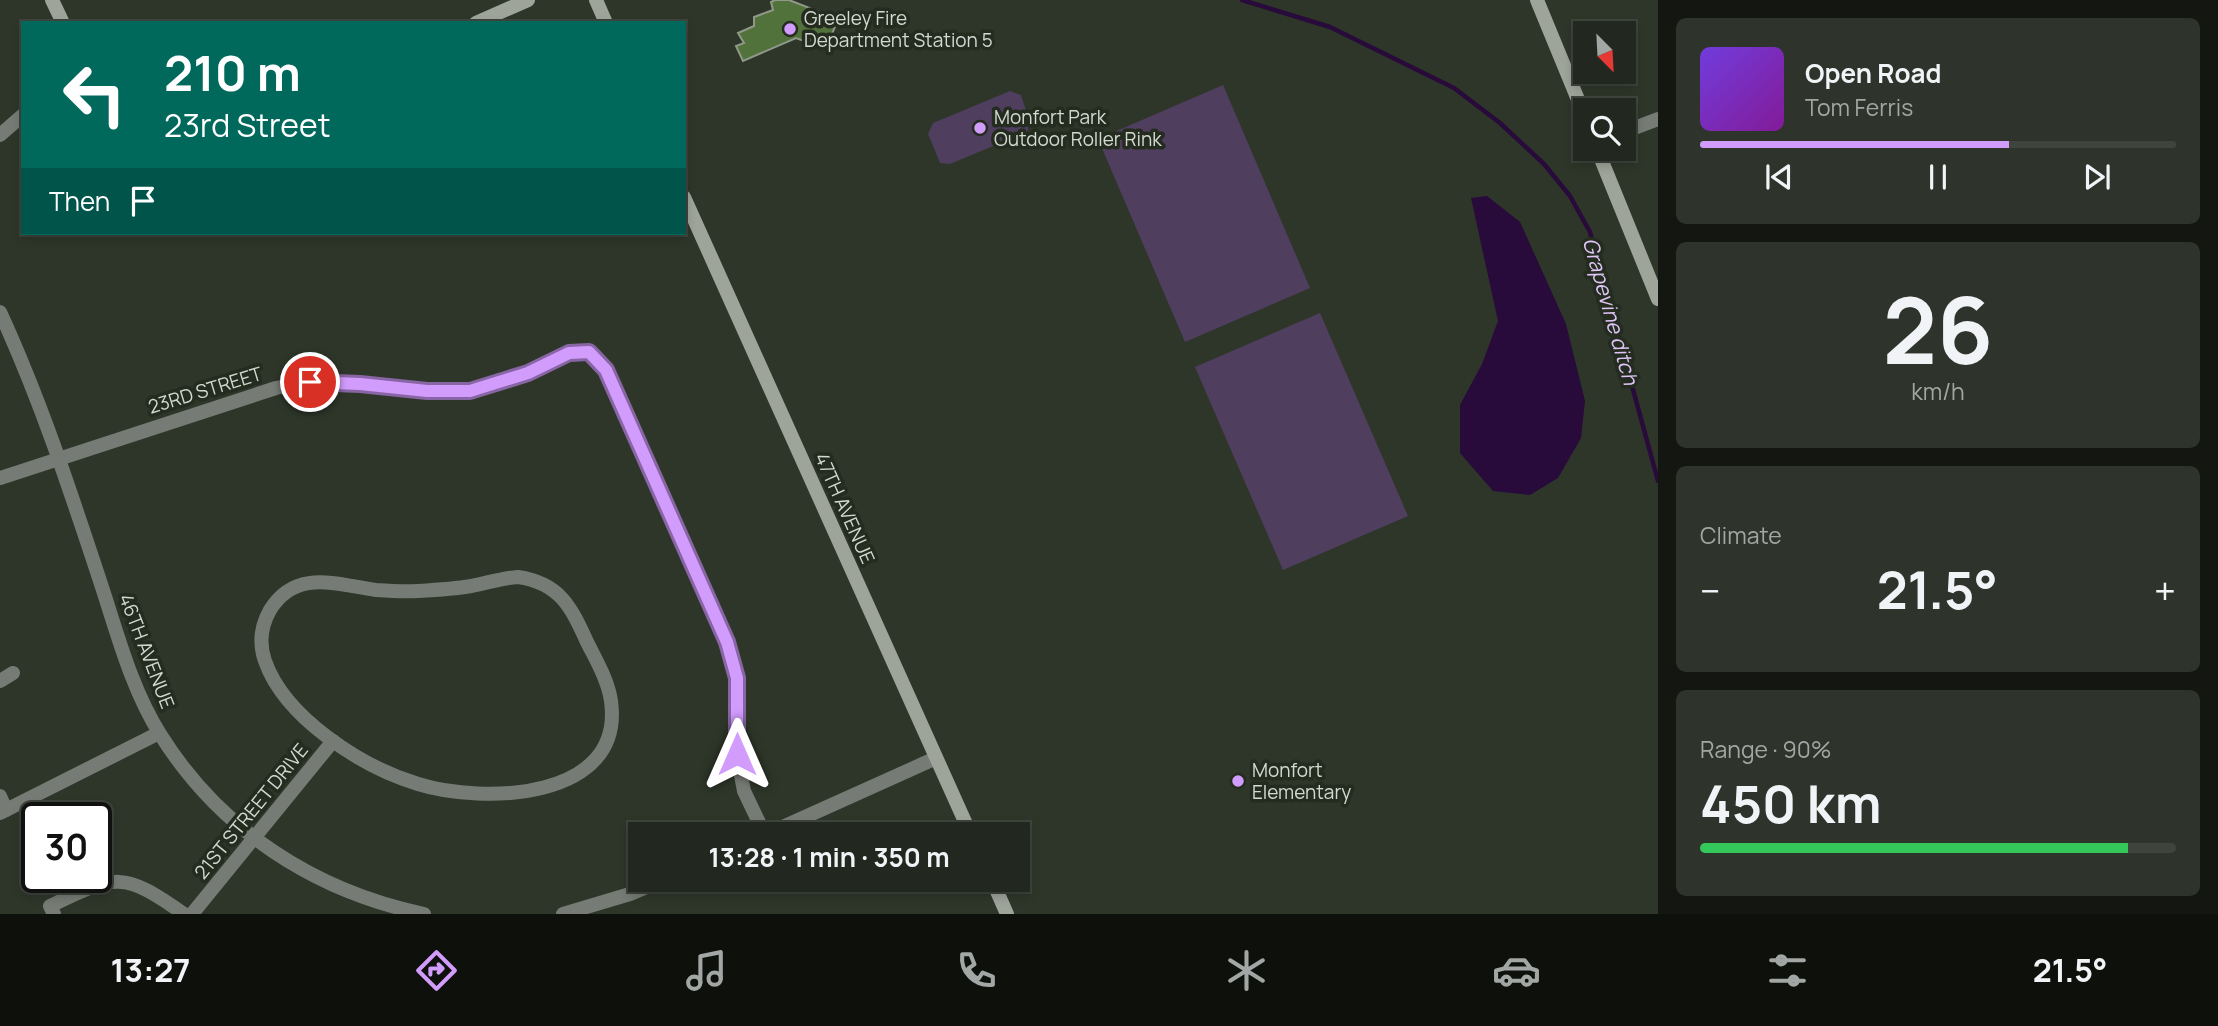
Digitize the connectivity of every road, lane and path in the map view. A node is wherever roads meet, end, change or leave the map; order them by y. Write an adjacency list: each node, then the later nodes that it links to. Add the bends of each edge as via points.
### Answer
1 (52, 0): 5 (main road)
2 (528, 0): 6 (main road)
3 (596, 0): 7 (main road)
4 (1537, 0): 8 (main road)
5 (62, 21)
6 (481, 21)
7 (605, 21)
8 (1577, 98)
9 (21, 117): 12 (street)
10 (1658, 119): 11 (street)
11 (1636, 127)
12 (0, 135)
13 (1602, 161): 15 (main road)
14 (686, 201): 21 (main road, 47TH AVENUE)
15 (1658, 299)
16 (0, 312): 17 (street, 46TH AVENUE)
17 (59, 458): 18 (street, 23RD STREET); 19 (street, 46TH AVENUE, via 128,668); 23 (street, 23RD STREET, via 276,388 310,382 470,391 528,373 569,353 589,352 606,370 727,642 737,678 737,754 744,792)
18 (0, 478)
19 (159, 733): 22 (street); 26 (street, 46TH AVENUE, via 206,795)
20 (332, 741): 20 (street, via 362,761 420,785 482,794 515,792 560,783 593,761 606,739 611,701 574,615 548,586 518,578 405,592 325,581 308,583 293,588 274,604 266,618 261,646 270,673 287,697); 26 (street, 21ST STREET DRIVE)
21 (936, 758): 24 (street); 25 (main road, 47TH AVENUE)
22 (2, 806)
23 (759, 822)
24 (794, 822)
25 (965, 822)
26 (253, 839): 29 (street, 21ST STREET DRIVE); 32 (street, 46TH AVENUE, via 354,895)
27 (636, 892): 33 (street)
28 (997, 892): 34 (main road)
29 (196, 909)
30 (52, 910): 31 (street, via 103,883 128,882)
31 (184, 914)
32 (424, 914)
33 (563, 914)
34 (1007, 914)

